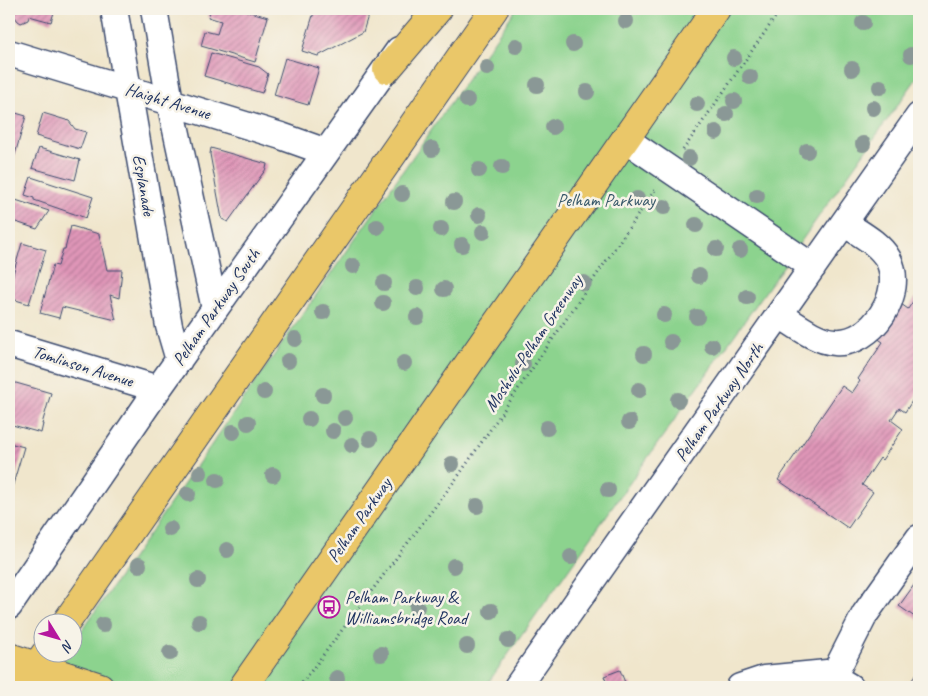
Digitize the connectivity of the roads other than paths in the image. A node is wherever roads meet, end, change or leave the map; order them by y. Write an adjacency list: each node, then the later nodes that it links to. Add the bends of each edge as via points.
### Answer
1 (114, 9): 9 (street, Esplanade)
2 (154, 9): 10 (street)
3 (424, 9): 8 (street, Pelham Parkway South)
4 (438, 9): 8 (main road)
5 (494, 9): 23 (main road)
6 (716, 9): 12 (main road, Pelham Parkway)
7 (9, 53): 9 (street, Haight Avenue)
8 (387, 69): 13 (street, Pelham Parkway South)
9 (128, 89): 10 (street, Haight Avenue); 19 (street, Esplanade, via 169,326)
10 (170, 102): 13 (street, Haight Avenue); 16 (street)
11 (919, 116): 14 (street, Pelham Parkway North)
12 (625, 139): 15 (street); 28 (main road, Pelham Parkway)
13 (326, 152): 16 (street, Pelham Parkway South)
14 (844, 223): 15 (street, Pelham Parkway North); 17 (street, via 872,242 888,260 892,273 890,297 875,323 856,338 833,342 818,338)
15 (813, 267): 17 (street, Pelham Parkway North)
16 (215, 309): 19 (street, Pelham Parkway South)
17 (780, 316): 29 (street, Pelham Parkway North)
18 (9, 344): 20 (street, Tomlinson Avenue)
19 (179, 360): 20 (street, Pelham Parkway South)
20 (158, 389): 22 (street, Pelham Parkway South)
21 (919, 538): 26 (street, via 865,614)
22 (9, 606)
23 (72, 614)
24 (9, 657): 25 (main road)
25 (34, 669): 27 (main road)
26 (842, 682): 30 (street, via 827,673 764,679)
27 (100, 687)
28 (243, 687)
29 (517, 687)
30 (740, 687)

